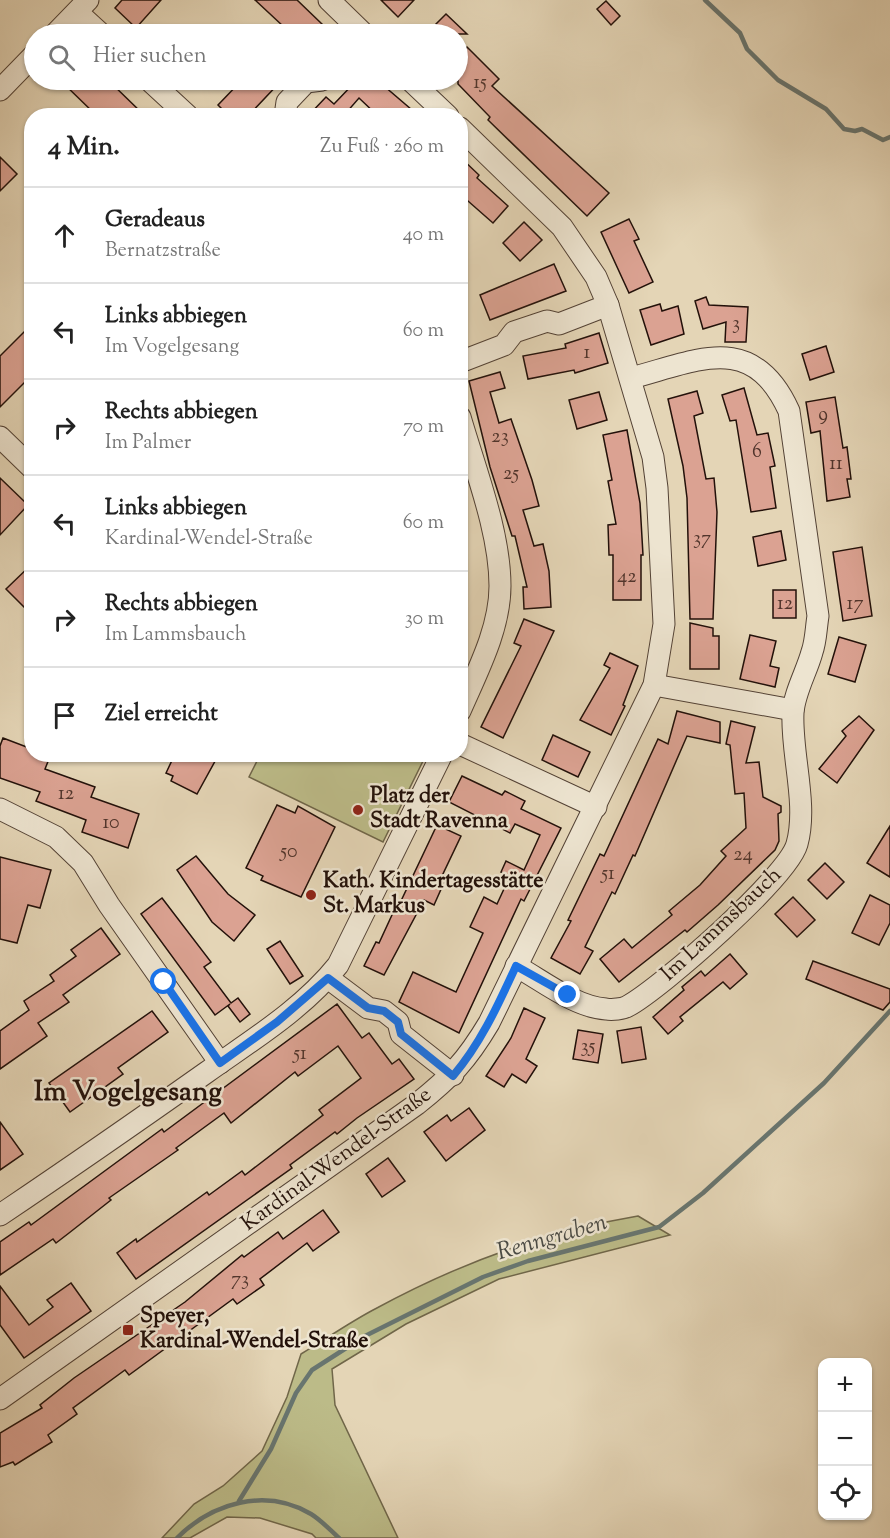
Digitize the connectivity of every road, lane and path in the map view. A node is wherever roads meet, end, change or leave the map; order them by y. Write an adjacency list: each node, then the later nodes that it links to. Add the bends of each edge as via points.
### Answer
1 (329, 0): 5 (street)
2 (83, 6): 3 (street); 4 (street)
3 (65, 24)
4 (95, 24)
5 (354, 24)
6 (24, 65): 7 (street)
7 (0, 90)
8 (160, 90): 11 (street)
9 (298, 90): 12 (street)
10 (421, 90): 13 (street)
11 (179, 108)
12 (286, 108)
13 (440, 108)
14 (468, 136): 15 (street, Kardinal-Wendel-Straße, via 562,227 596,277)
15 (608, 305): 16 (street, via 559,324 547,321 514,332 504,345); 17 (street, Kardinal-Wendel-Straße)
16 (468, 359)
17 (631, 378): 21 (street, Kardinal-Wendel-Straße, via 653,457 657,488 664,624); 23 (street, Im Lammsbauch, via 718,356 751,365 780,392 789,411 818,616 813,649)
18 (0, 437): 20 (street)
19 (468, 446): 22 (street, via 495,542 500,586 493,633)
20 (24, 460)
21 (654, 685): 23 (street); 26 (street, Kardinal-Wendel-Straße)
22 (468, 692)
23 (793, 710): 28 (street, Im Lammsbauch, via 801,827 789,863 771,884 625,1008 606,1010 587,1004)
24 (468, 748): 26 (street)
25 (438, 762): 29 (street, via 338,965)
26 (596, 807): 28 (street, Kardinal-Wendel-Straße)
27 (0, 809): 30 (street, via 56,837 83,863)
28 (516, 966): 31 (street, Kardinal-Wendel-Straße, via 489,1023)
29 (328, 978): 30 (street, via 277,1022); 31 (street, via 368,1008 384,1011 398,1022 401,1034)
30 (220, 1063): 32 (street)
31 (453, 1076): 33 (street, Kardinal-Wendel-Straße)
32 (0, 1215)
33 (2, 1393)

